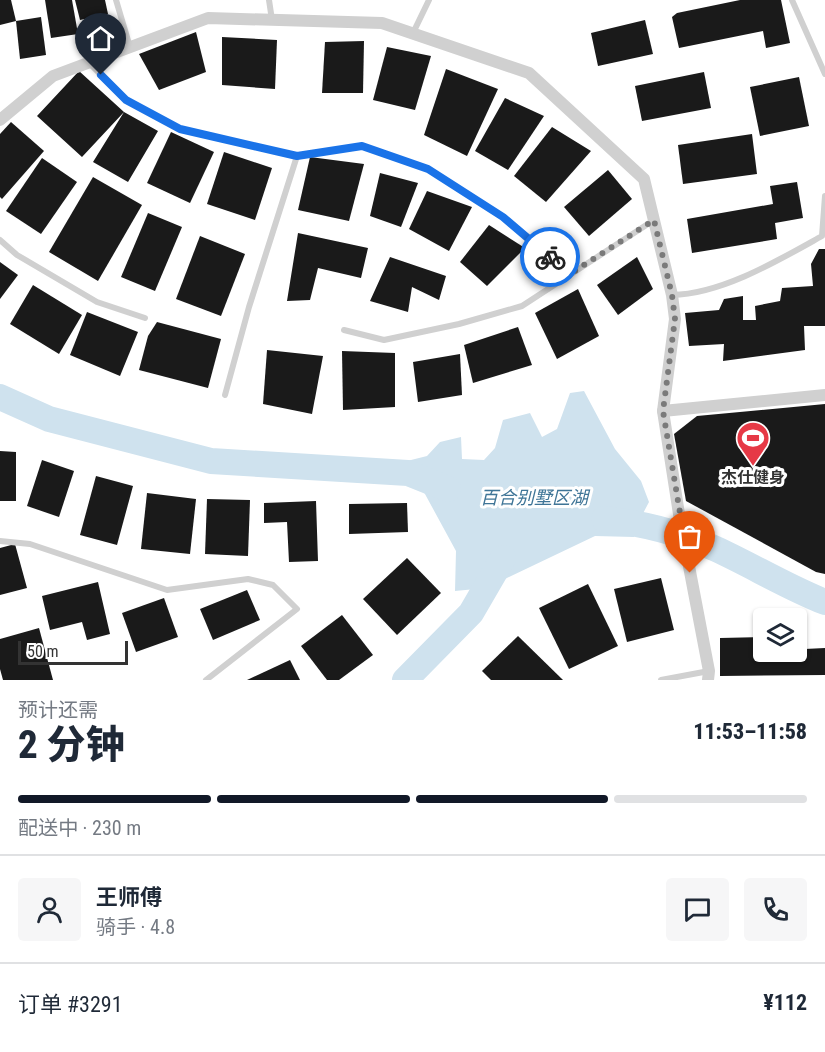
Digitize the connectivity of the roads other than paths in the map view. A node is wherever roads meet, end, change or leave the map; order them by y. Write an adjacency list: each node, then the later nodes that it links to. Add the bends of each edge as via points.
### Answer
1 (116, 0): 7 (lane)
2 (269, 0): 5 (lane)
3 (429, 0): 6 (lane)
4 (792, 0): 9 (lane)
5 (272, 20): 6 (street, via 382,23); 7 (street, via 208,18)
6 (413, 33): 13 (street, via 529,74 644,179)
7 (130, 47): 8 (street)
8 (88, 63): 10 (street, via 53,76); 11 (lane, via 126,100 180,129)
9 (825, 74)
10 (0, 120)
11 (297, 156): 15 (lane, via 362,146 428,169 503,217); 19 (lane)
12 (825, 196): 16 (lane, via 822,236 759,270 692,295)
13 (654, 220): 15 (lane); 16 (street)
14 (0, 240): 17 (lane, via 17,255 97,302)
15 (570, 274): 18 (lane, via 522,306 459,324 384,340)
16 (672, 295): 21 (street, via 675,319)
17 (145, 318)
18 (344, 330)
19 (225, 395)
20 (825, 395): 21 (street)
21 (663, 411): 23 (street)
22 (0, 541): 24 (lane, via 30,544 167,590 248,579 273,585 297,609)
23 (708, 675): 25 (lane)
24 (206, 680)
25 (662, 680)

